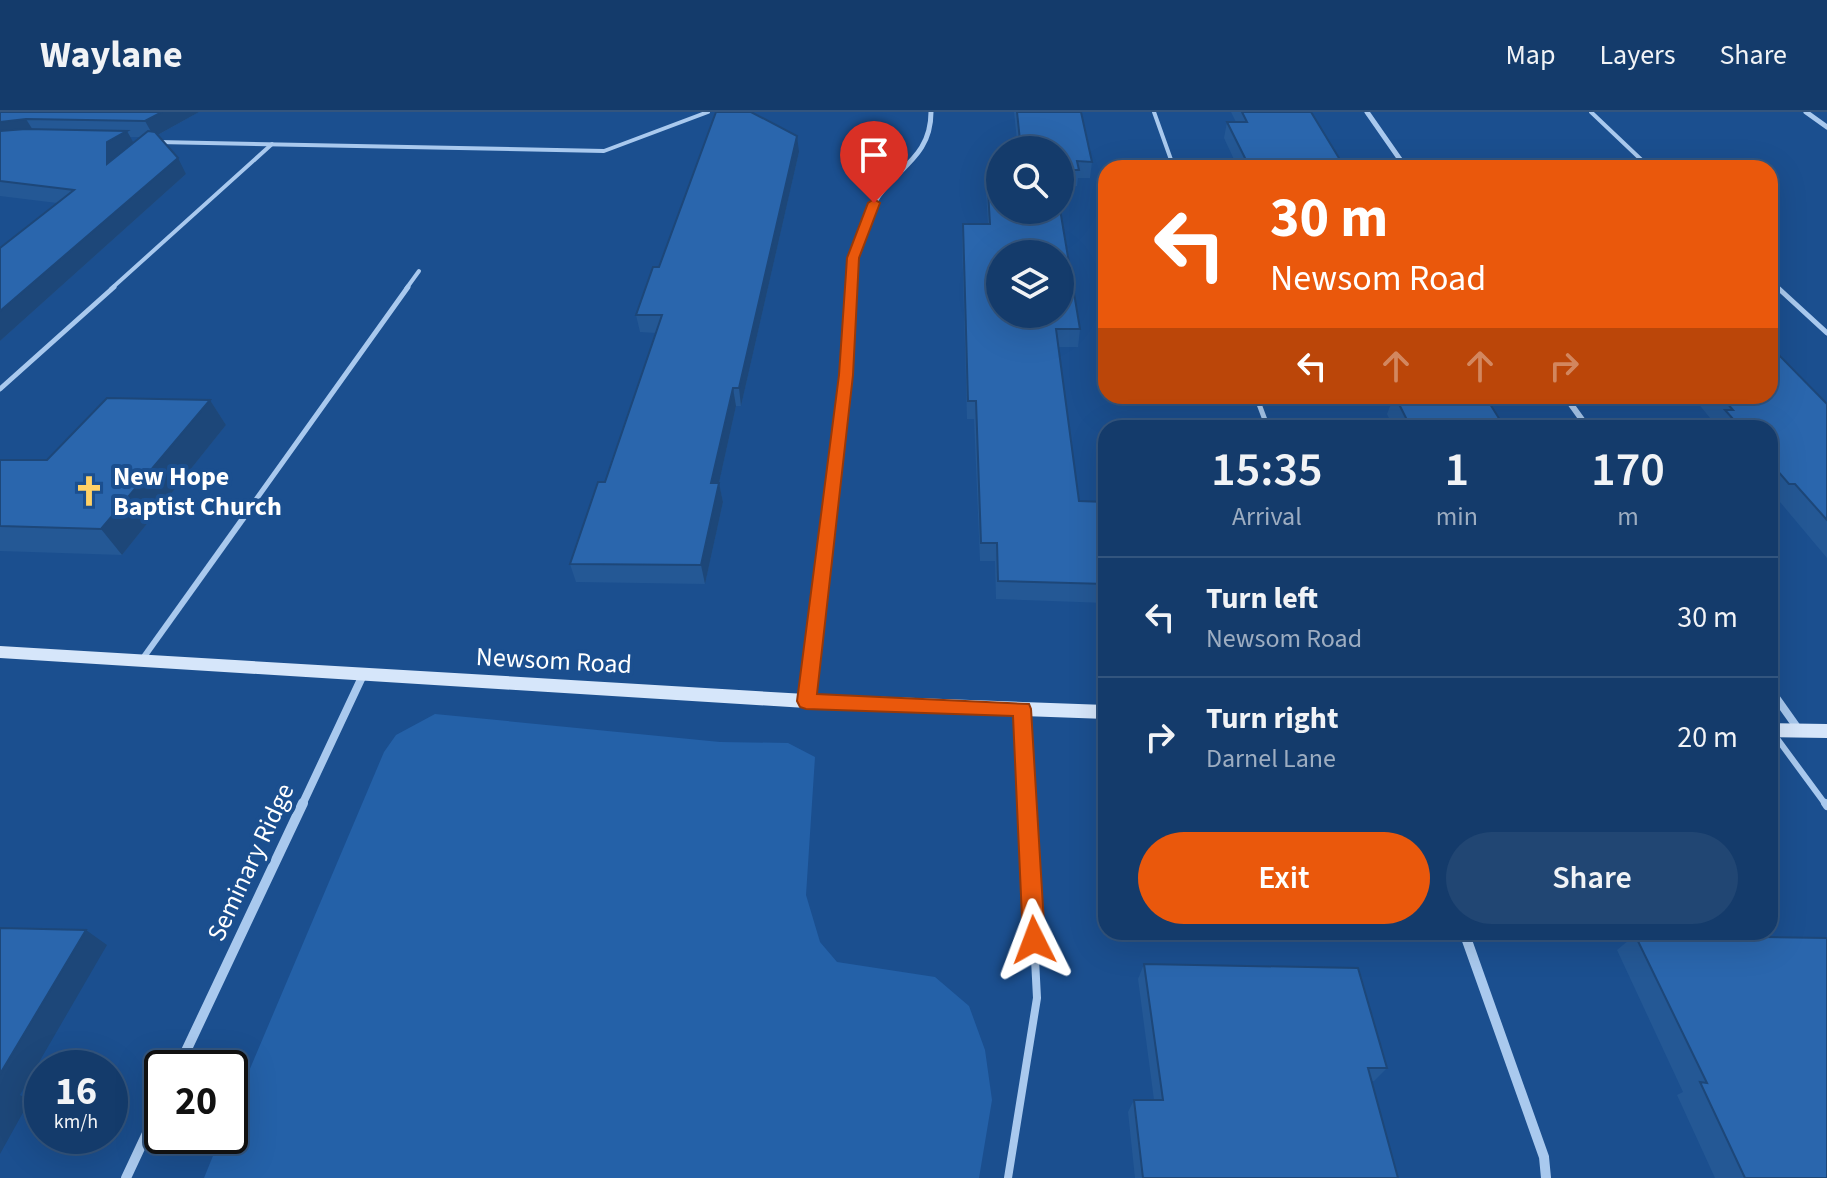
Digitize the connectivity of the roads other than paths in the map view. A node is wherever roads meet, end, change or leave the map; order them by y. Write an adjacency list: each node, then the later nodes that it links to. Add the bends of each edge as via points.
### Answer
1 (708, 112): 9 (lane, via 604,151)
2 (931, 112): 20 (street, via 931,132 874,203 853,258 846,375)
3 (1154, 112): 10 (lane)
4 (1367, 112): 11 (street)
5 (1591, 112): 12 (lane)
6 (1806, 112): 7 (street)
7 (1827, 127)
8 (146, 142): 9 (lane)
9 (272, 144): 16 (lane)
10 (1171, 160)
11 (1400, 160)
12 (1642, 160)
13 (419, 271): 18 (lane)
14 (1778, 287): 15 (lane)
15 (1827, 333)
16 (0, 389)
17 (0, 652): 18 (street, Newsom Road)
18 (141, 661): 19 (street, Newsom Road)
19 (363, 675): 20 (street, Newsom Road); 30 (street, Seminary Ridge)
20 (806, 701): 22 (street, Newsom Road)
21 (1778, 701): 25 (street)
22 (1022, 709): 23 (street, Newsom Road); 33 (lane, via 1037,998)
23 (1098, 712)
24 (1778, 730): 25 (street)
25 (1799, 731): 26 (street)
26 (1827, 731)
27 (1778, 741): 28 (lane)
28 (1827, 806)
29 (1467, 940): 34 (street, via 1544,1157)
30 (186, 1050)
31 (144, 1140): 32 (street)
32 (126, 1178)
33 (1008, 1178)
34 (1546, 1178)

